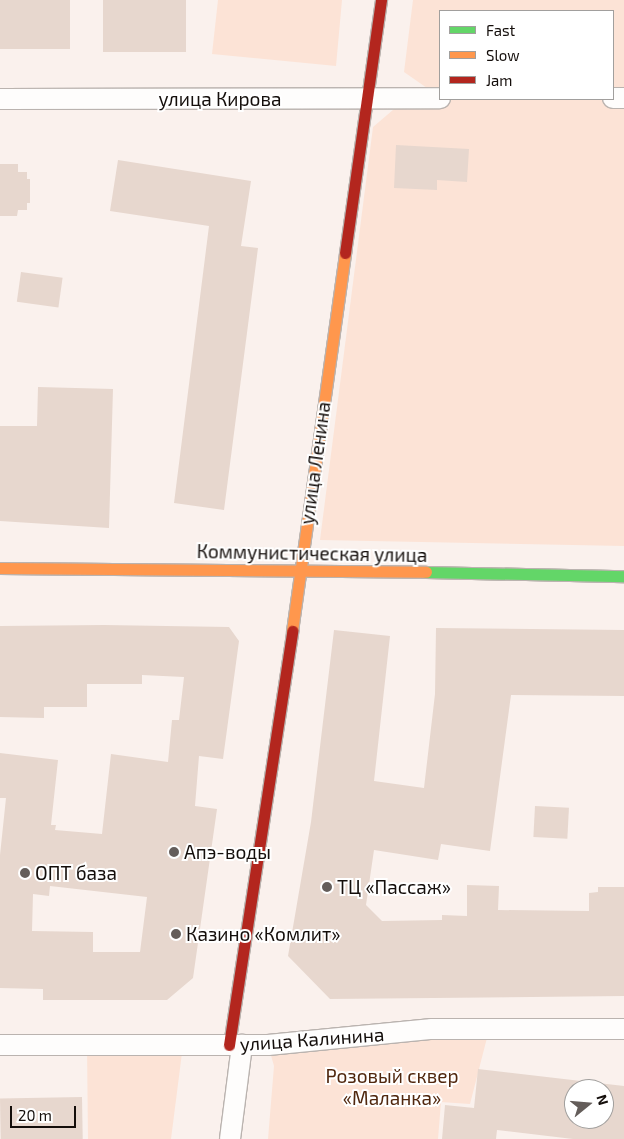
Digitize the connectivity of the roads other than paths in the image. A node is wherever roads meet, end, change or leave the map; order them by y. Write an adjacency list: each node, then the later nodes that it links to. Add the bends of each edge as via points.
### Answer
1 (380, 0): 2 (street, улица Ленина)
2 (365, 98): 3 (street, улица Кирова); 4 (street, улица Кирова); 6 (street, улица Ленина)
3 (439, 98)
4 (0, 99)
5 (0, 568): 6 (street, Коммунистическая улица)
6 (300, 569): 7 (street, Коммунистическая улица); 10 (street, улица Ленина)
7 (624, 576)
8 (624, 1029): 10 (street, улица Калинина, via 432,1029 340,1041)
9 (0, 1045): 10 (street, улица Калинина)
10 (235, 1045): 11 (street, улица Ленина)
11 (230, 1139)

